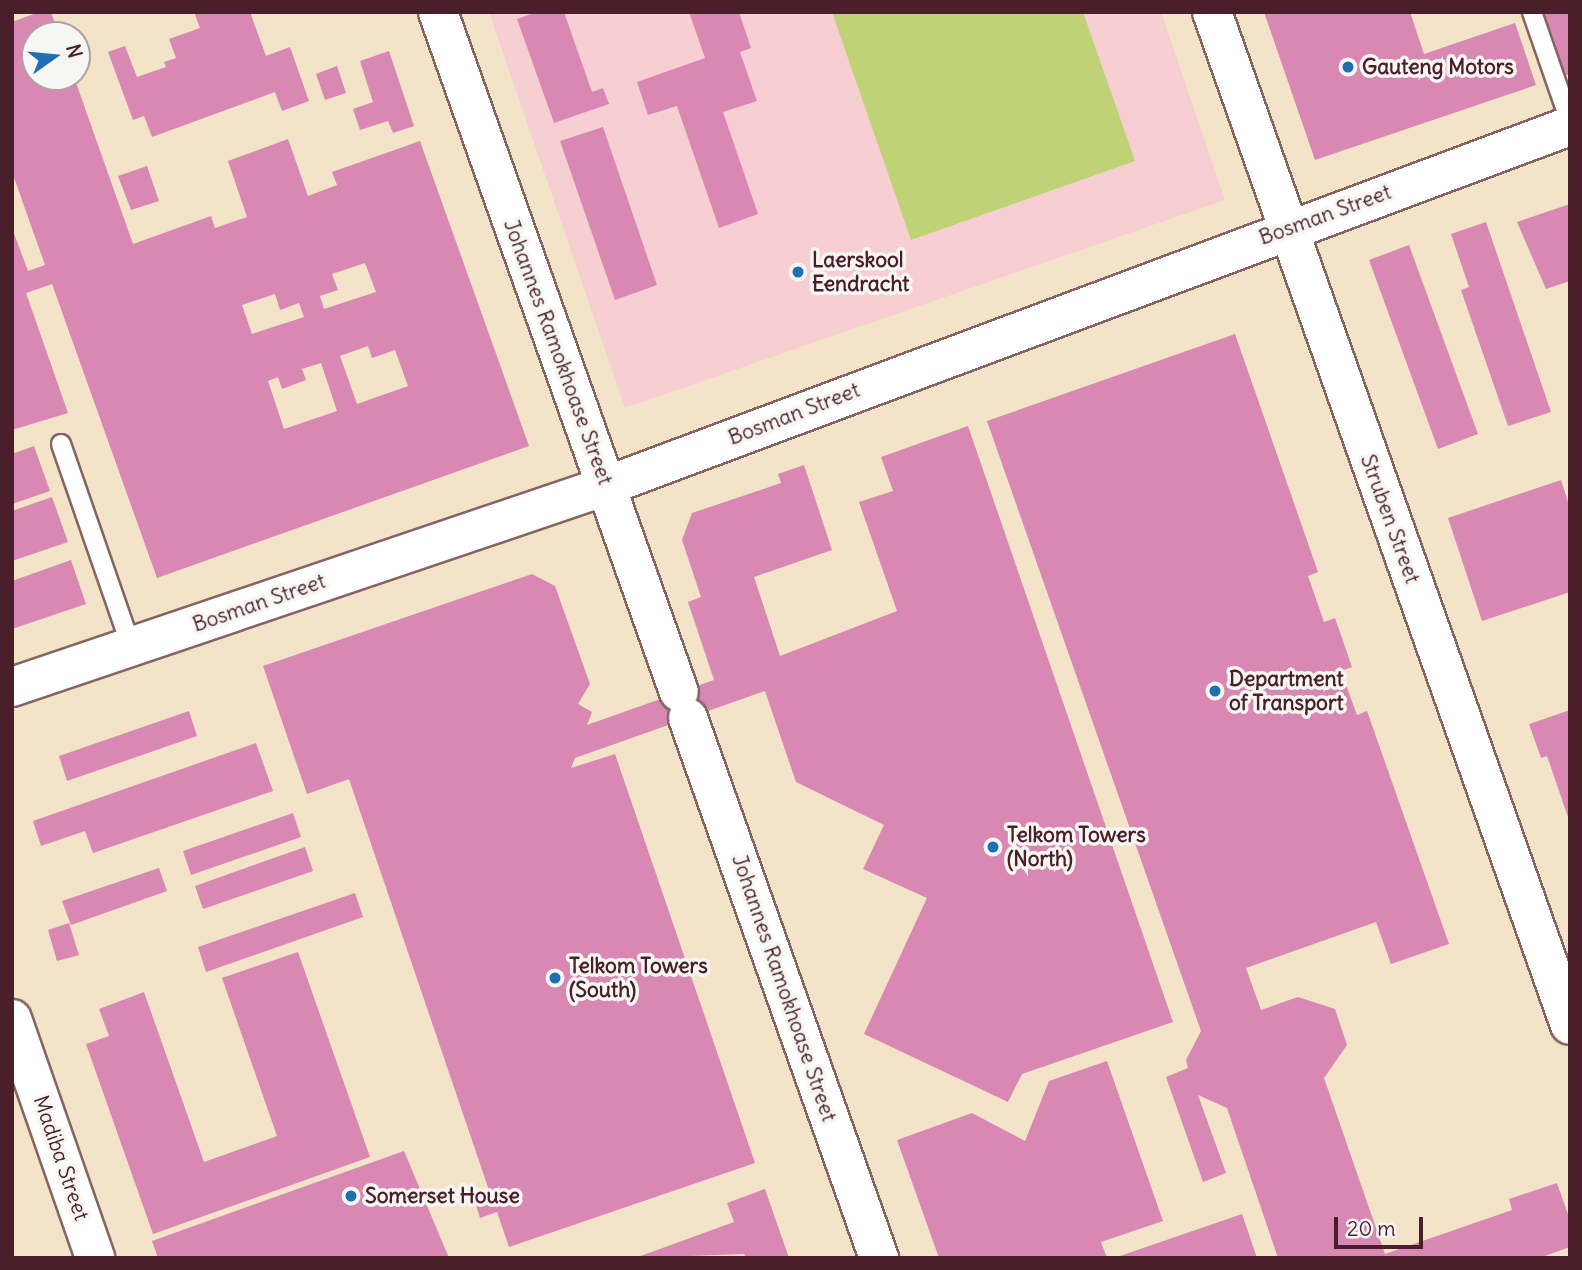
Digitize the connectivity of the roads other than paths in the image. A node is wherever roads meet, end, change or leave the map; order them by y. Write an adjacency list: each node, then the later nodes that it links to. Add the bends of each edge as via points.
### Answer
1 (438, 12): 7 (main road, Johannes Ramokhoase Street)
2 (1212, 12): 5 (main road, Struben Street)
3 (1532, 12): 4 (lane)
4 (1570, 124): 5 (main road, Bosman Street)
5 (1287, 228): 7 (main road, Bosman Street); 11 (main road, Struben Street)
6 (61, 444): 8 (lane)
7 (606, 486): 8 (main road, Bosman Street); 13 (main road, Johannes Ramokhoase Street)
8 (131, 646): 9 (main road, Bosman Street)
9 (12, 687)
10 (12, 1019): 12 (main road, Madiba Street)
11 (1570, 1025)
12 (95, 1258)
13 (879, 1258)

